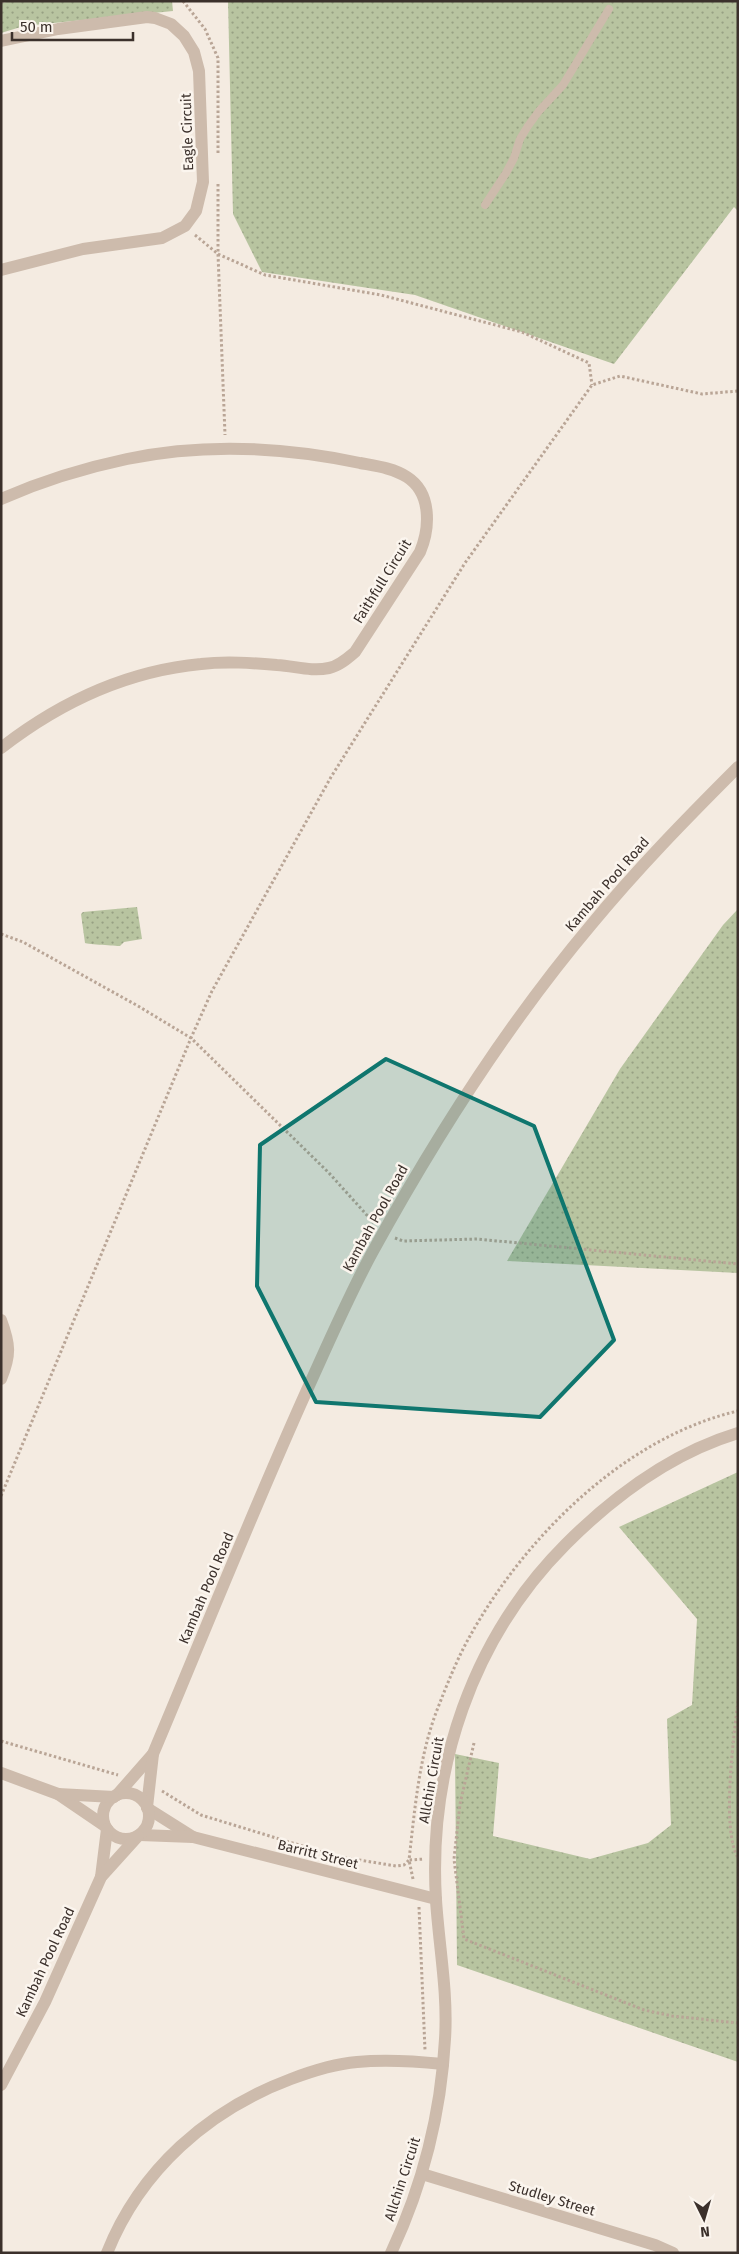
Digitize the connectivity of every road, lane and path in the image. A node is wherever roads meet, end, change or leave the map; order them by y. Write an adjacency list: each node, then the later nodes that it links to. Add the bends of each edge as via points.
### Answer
1 (183, 1): 4 (path, via 205,29 218,58)
2 (609, 9): 6 (lane, via 563,85 528,126 514,158)
3 (1, 41): 7 (street, Eagle Circuit, via 58,29 147,17 171,24 184,36 194,52 199,71 204,182 196,211)
4 (218, 156)
5 (218, 176): 8 (path)
6 (485, 204)
7 (185, 226): 8 (path); 9 (street, via 162,238 83,249)
8 (218, 254): 10 (path, via 265,274 381,295 522,332 589,363); 12 (path)
9 (1, 270)
10 (592, 385): 11 (path, via 620,376 702,394); 17 (path, via 465,564 331,777 212,991)
11 (738, 391)
12 (225, 449): 13 (street, Faithfull Circuit, via 128,459 64,475); 14 (street, Faithfull Circuit, via 323,455 394,470 413,482 422,496 427,512 426,537 420,552 355,652 331,667 313,670 226,663 149,673 75,700 28,727)
13 (1, 499)
14 (1, 748)
15 (738, 767): 18 (street, Kambah Pool Road, via 666,840 557,967 485,1066 428,1154)
16 (1, 934): 17 (path, via 23,942)
17 (190, 1038): 18 (path, via 329,1173); 24 (path)
18 (383, 1233): 19 (path, via 402,1241 477,1239); 28 (street, Kambah Pool Road, via 350,1295 278,1455)
19 (738, 1264)
20 (1, 1320): 21 (street, via 9,1339 9,1355)
21 (1, 1379)
22 (738, 1410): 40 (path, via 671,1435 620,1467 562,1513 512,1572 470,1636 438,1706 418,1780)
23 (738, 1433): 39 (street, Allchin Circuit, via 672,1462 595,1515 550,1560 514,1606 469,1688 453,1735 441,1795)
24 (1, 1496)
25 (738, 1701): 38 (path, via 731,1761 731,1840)
26 (1, 1742): 30 (path)
27 (474, 1743): 41 (path, via 460,1804)
28 (153, 1754): 33 (street, Kambah Pool Road); 34 (street, Kambah Pool Road)
29 (1, 1773): 32 (street)
30 (114, 1773)
31 (166, 1792): 40 (path, via 201,1815 335,1856 400,1866)
32 (58, 1794): 33 (street); 35 (street)
33 (116, 1796): 34 (street, via 134,1795); 35 (street, via 104,1808)
34 (147, 1807): 36 (street, via 148,1824); 37 (street, Barritt Street)
35 (106, 1828): 36 (street, via 121,1839); 42 (street, Kambah Pool Road)
36 (139, 1835): 37 (street, Barritt Street); 42 (street, Kambah Pool Road)
37 (193, 1837): 43 (street, Barritt Street)
38 (738, 1858)
39 (436, 1859): 40 (path); 41 (path); 44 (street, Allchin Circuit)
40 (409, 1860): 43 (path)
41 (454, 1860): 45 (path, via 464,1940 644,2010)
42 (101, 1877): 48 (street, Kambah Pool Road, via 45,2002)
43 (416, 1894): 44 (street, Barritt Street); 46 (path)
44 (436, 1899): 47 (street, Allchin Circuit, via 445,1984)
45 (738, 2023)
46 (425, 2062): 47 (street); 50 (street, via 355,2062 312,2071 267,2088 227,2109 173,2152 142,2188)
47 (443, 2064): 49 (street, Allchin Circuit, via 435,2120)
48 (1, 2085)
49 (422, 2174): 51 (street, Allchin Circuit); 52 (street, Studley Street, via 656,2245)
50 (107, 2253)
51 (390, 2253)
52 (673, 2253)

